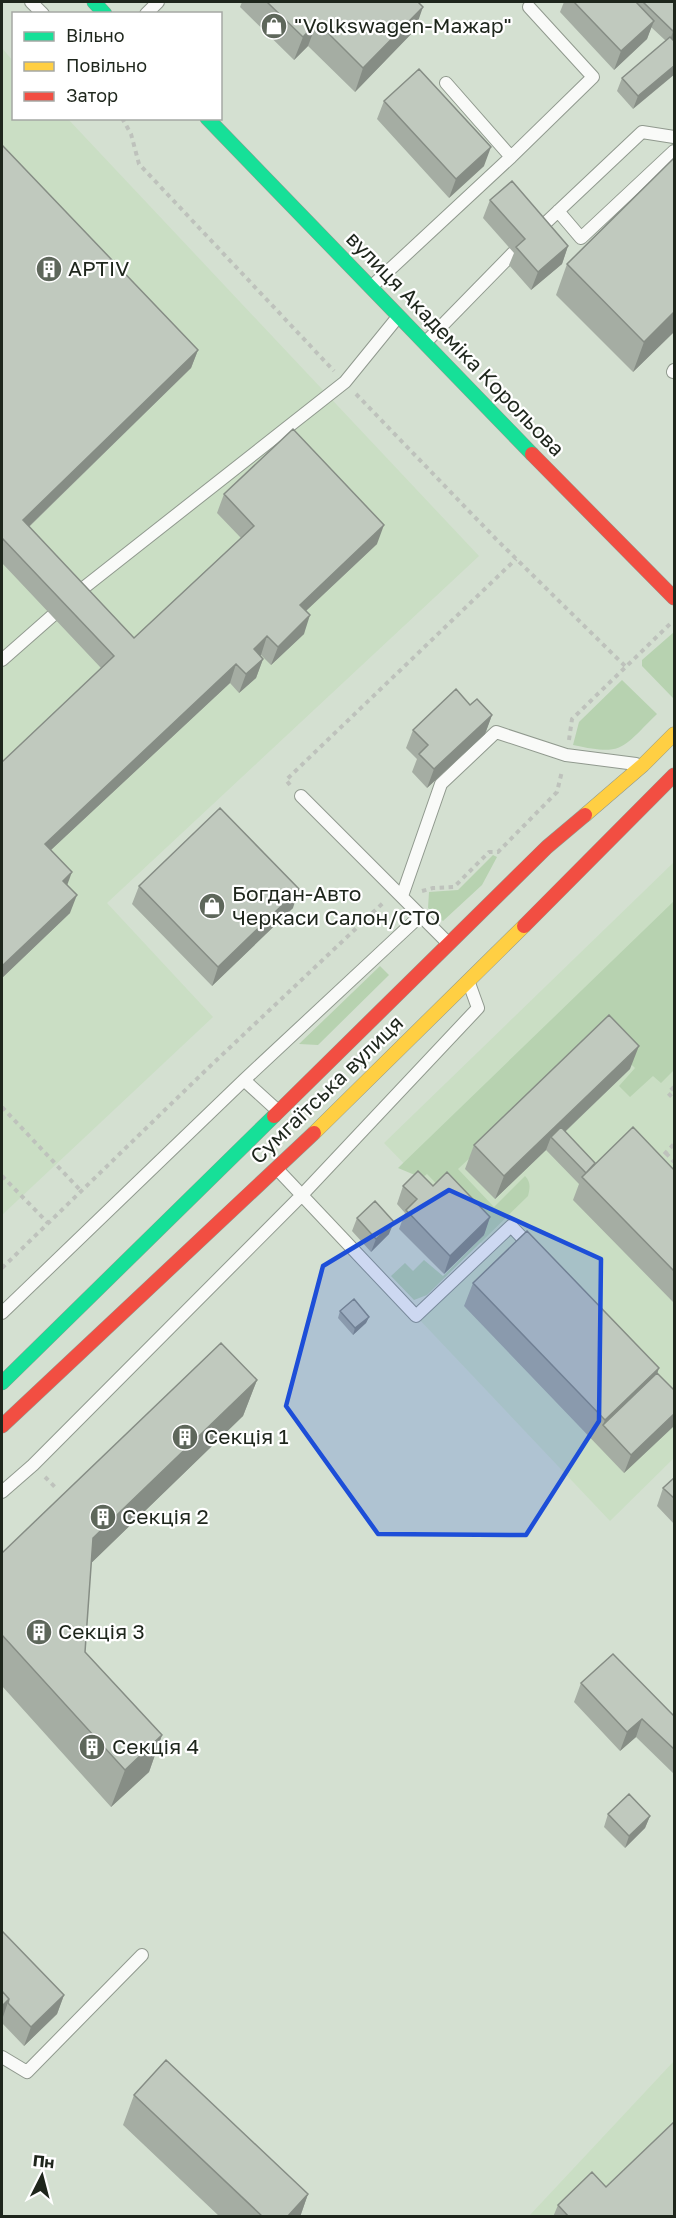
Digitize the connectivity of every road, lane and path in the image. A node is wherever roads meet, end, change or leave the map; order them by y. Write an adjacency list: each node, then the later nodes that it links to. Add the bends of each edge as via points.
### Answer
1 (529, 7): 7 (lane, via 594,77)
2 (447, 83): 7 (lane)
3 (123, 120): 14 (path, via 139,164)
4 (209, 120): 11 (main road, вулиця Академіка Корольова)
5 (675, 137): 8 (lane, via 642,132)
6 (675, 151): 8 (lane, via 581,238)
7 (511, 157): 11 (lane)
8 (558, 211): 9 (lane)
9 (535, 233)
10 (513, 253): 13 (lane)
11 (370, 288): 12 (main road, вулиця Академіка Корольова)
12 (398, 317): 13 (main road, вулиця Академіка Корольова); 14 (lane)
13 (424, 344): 17 (main road, вулиця Академіка Корольова)
14 (345, 382): 15 (path); 16 (lane)
15 (516, 559): 21 (path); 26 (path, via 286,780)
16 (72, 597)
17 (675, 598)
18 (52, 616): 20 (lane)
19 (670, 623): 21 (path)
20 (2, 660)
21 (626, 666): 23 (path, via 572,719)
22 (675, 734): 24 (main road, Сумгаїтська вулиця)
23 (566, 755): 24 (lane); 27 (path, via 557,792 498,852 489,852 454,887); 27 (lane, via 496,732 441,784)
24 (643, 765): 29 (main road, Сумгаїтська вулиця, via 547,847)
25 (675, 775): 30 (main road, Сумгаїтська вулиця)
26 (301, 796): 27 (lane)
27 (402, 896): 28 (lane); 42 (path, via 380,905)
28 (421, 915): 29 (lane); 31 (lane)
29 (449, 944): 35 (main road, Сумгаїтська вулиця)
30 (469, 981): 40 (main road, Сумгаїтська вулиця); 43 (lane, via 478,1008)
31 (244, 1080): 35 (lane); 47 (lane)
32 (675, 1087): 33 (path, via 668,1093)
33 (675, 1099)
34 (2, 1107): 42 (path)
35 (278, 1111): 48 (main road, Сумгаїтська вулиця)
36 (675, 1144): 37 (path)
37 (666, 1153): 38 (path); 39 (path)
38 (675, 1161)
39 (652, 1167)
40 (276, 1169): 43 (lane); 49 (main road, Сумгаїтська вулиця)
41 (2, 1176): 44 (path)
42 (81, 1191): 44 (path)
43 (301, 1196): 45 (lane, via 416,1316 511,1226); 50 (lane)
44 (48, 1223): 46 (path)
45 (543, 1259)
46 (2, 1268)
47 (2, 1313)
48 (2, 1383)
49 (2, 1426)
50 (2, 1492)
51 (142, 1955): 52 (lane, via 27,2072)
52 (2, 2057)

